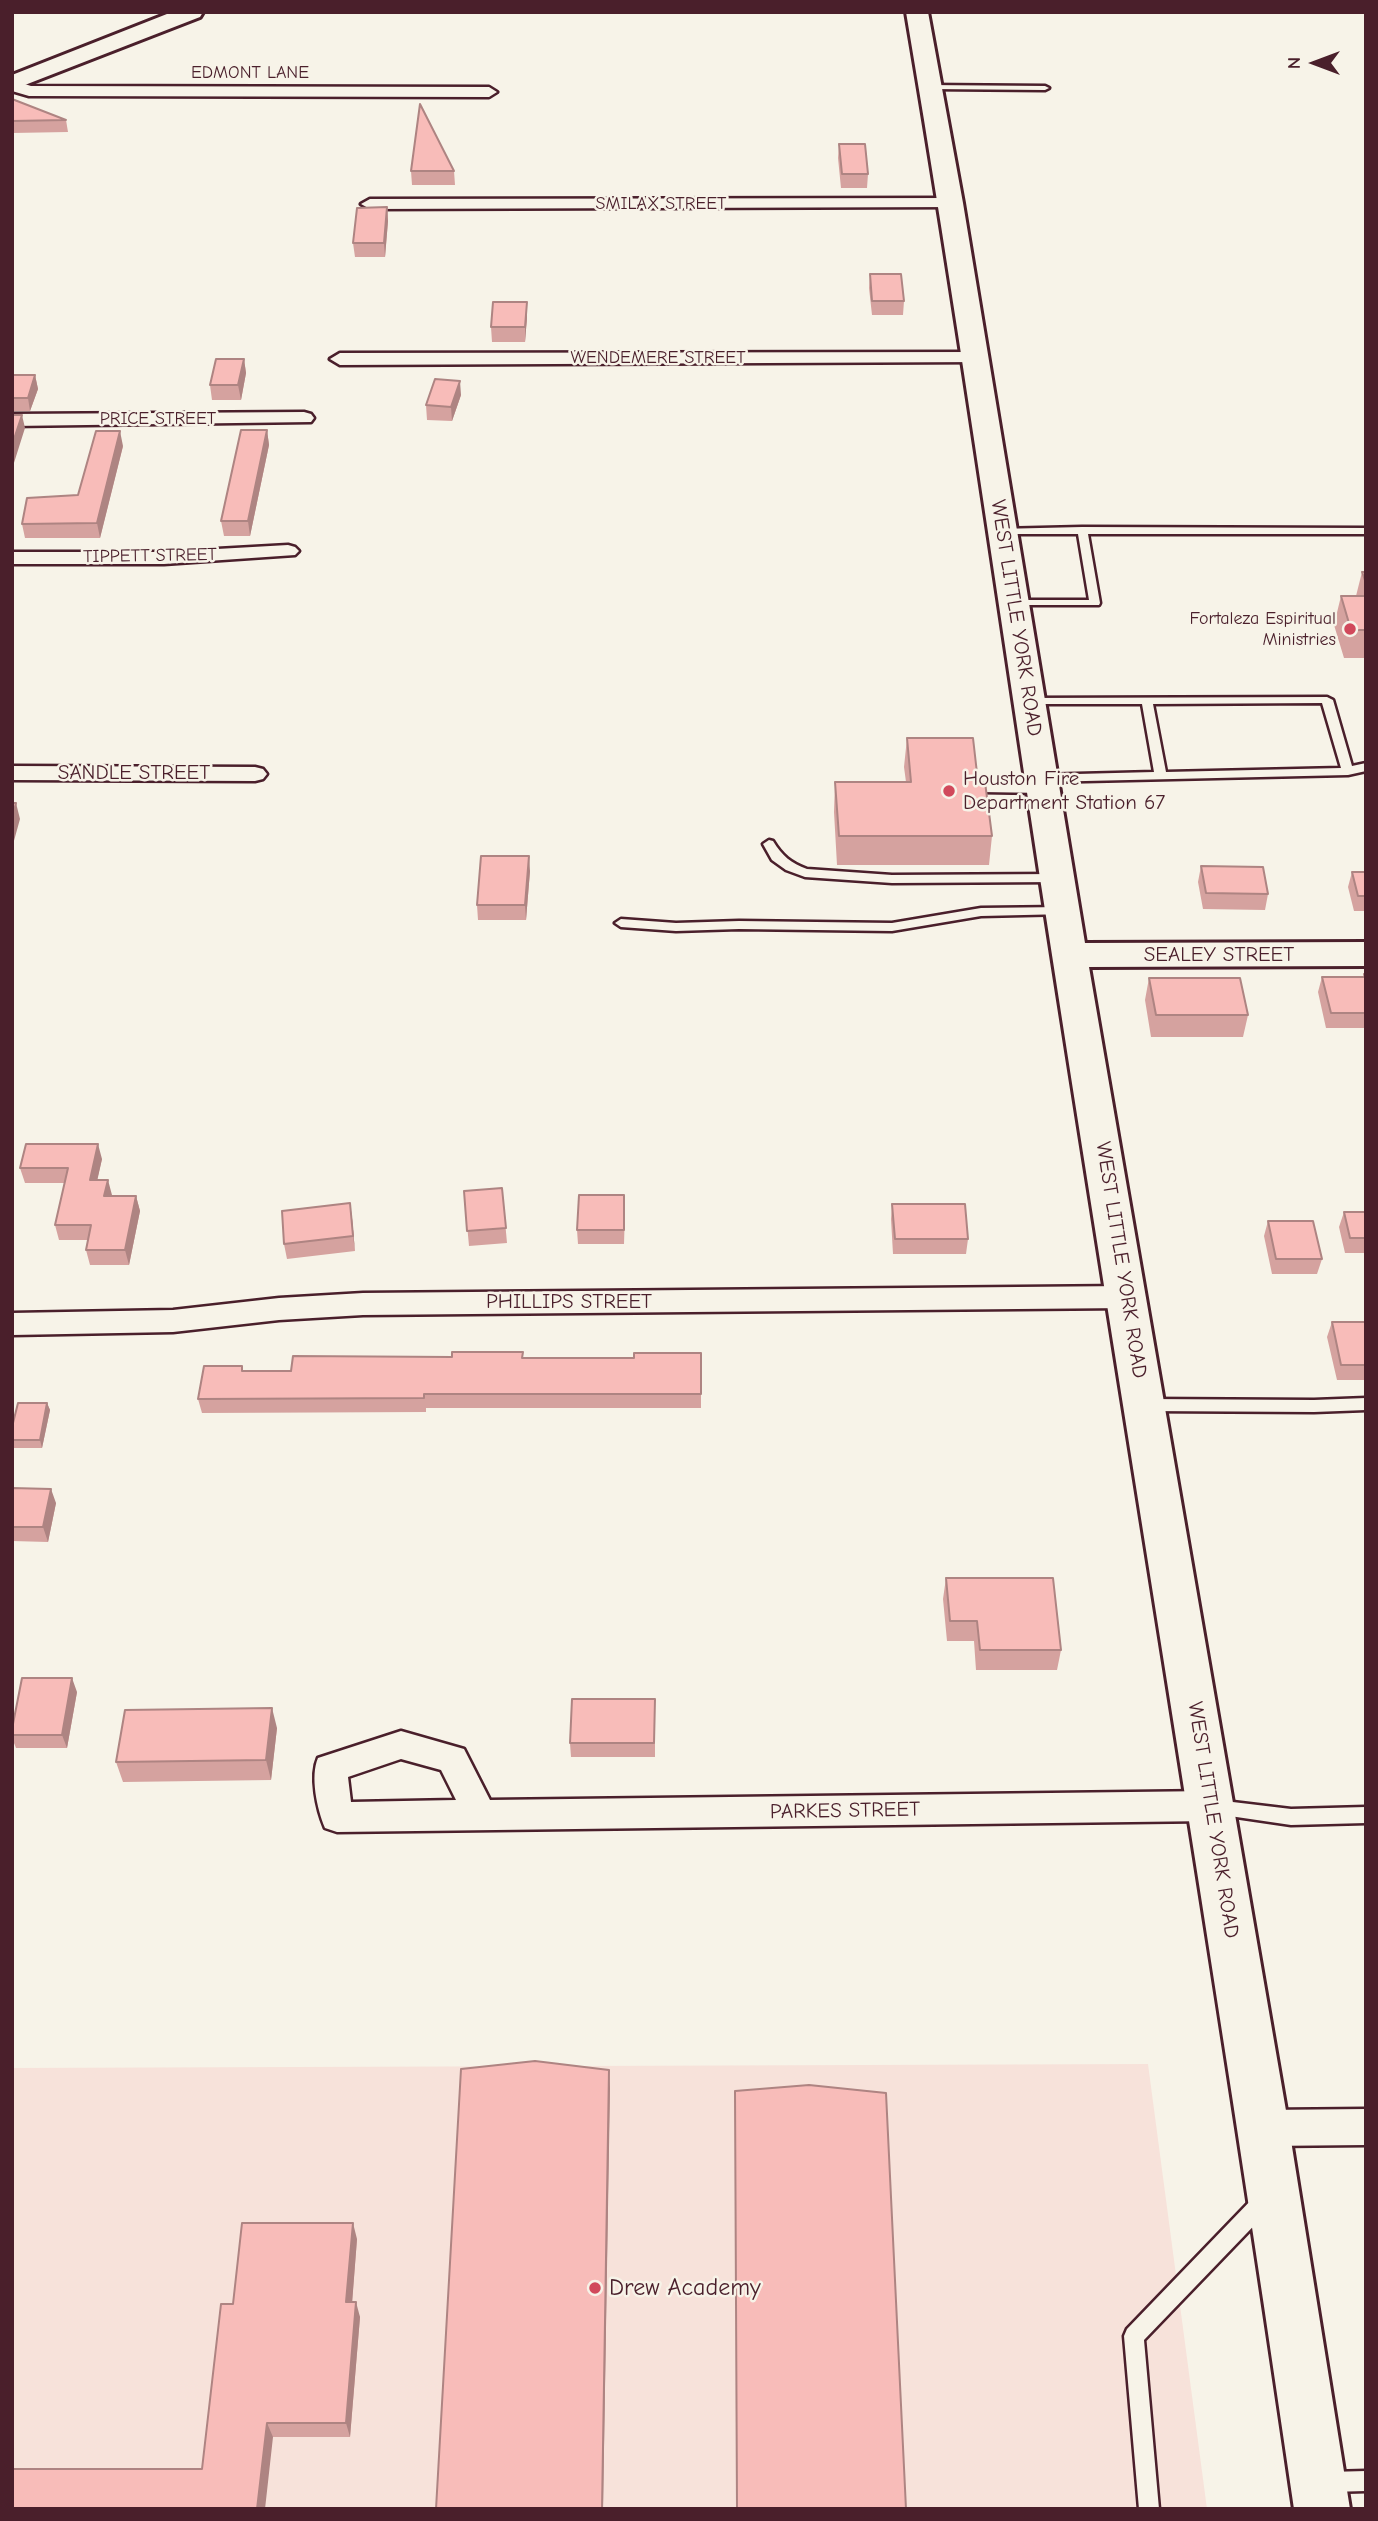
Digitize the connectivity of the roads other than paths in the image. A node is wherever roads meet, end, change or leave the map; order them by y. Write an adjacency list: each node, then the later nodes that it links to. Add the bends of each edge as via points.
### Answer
1 (153, 12): 4 (street)
2 (192, 12): 5 (street)
3 (917, 12): 6 (street, WEST LITTLE YORK ROAD)
4 (12, 65)
5 (12, 84): 8 (street, EDMONT LANE, via 29,91)
6 (930, 87): 7 (lane); 9 (street, WEST LITTLE YORK ROAD)
7 (1045, 88)
8 (489, 92)
9 (951, 203): 10 (street, SMILAX STREET); 11 (street, WEST LITTLE YORK ROAD)
10 (370, 204)
11 (975, 358): 12 (street, WENDEMERE STREET); 16 (street, WEST LITTLE YORK ROAD)
12 (340, 359)
13 (304, 418): 14 (street, PRICE STREET)
14 (12, 420)
15 (1082, 530): 16 (lane); 17 (lane); 20 (lane, via 1094,603)
16 (1002, 531): 20 (street, WEST LITTLE YORK ROAD)
17 (1366, 531)
18 (288, 551): 19 (street, TIPPETT STREET, via 164,558)
19 (12, 558)
20 (1013, 603): 22 (street, WEST LITTLE YORK ROAD)
21 (1147, 700): 22 (lane); 24 (lane, via 1327,700); 27 (lane)
22 (1030, 701): 28 (street, WEST LITTLE YORK ROAD)
23 (1366, 767): 24 (lane)
24 (1348, 771): 27 (lane)
25 (12, 773): 26 (street, SANDLE STREET)
26 (255, 774)
27 (1161, 776): 28 (lane)
28 (1043, 784): 29 (lane); 31 (street, WEST LITTLE YORK ROAD)
29 (986, 789)
30 (769, 844): 31 (lane, via 776,856 805,873)
31 (1060, 895): 32 (lane, via 891,927 676,928); 34 (street, WEST LITTLE YORK ROAD)
32 (621, 923)
33 (1366, 954): 34 (street, SEALEY STREET)
34 (1072, 956): 35 (street, WEST LITTLE YORK ROAD)
35 (1127, 1297): 36 (street, PHILLIPS STREET, via 363,1304 149,1322); 38 (street, WEST LITTLE YORK ROAD)
36 (12, 1324)
37 (1366, 1404): 38 (lane)
38 (1145, 1405): 39 (street, WEST LITTLE YORK ROAD)
39 (1211, 1806): 40 (street, PARKES STREET); 41 (lane, via 1291,1817); 43 (street, WEST LITTLE YORK ROAD)
40 (480, 1815)
41 (1366, 1815)
42 (1366, 2127): 43 (street)
43 (1264, 2129): 44 (street, WEST LITTLE YORK ROAD)
44 (1274, 2191): 46 (street, WEST LITTLE YORK ROAD); 47 (lane, via 1134,2336)
45 (1366, 2482): 46 (lane)
46 (1320, 2496)
47 (1149, 2509)

